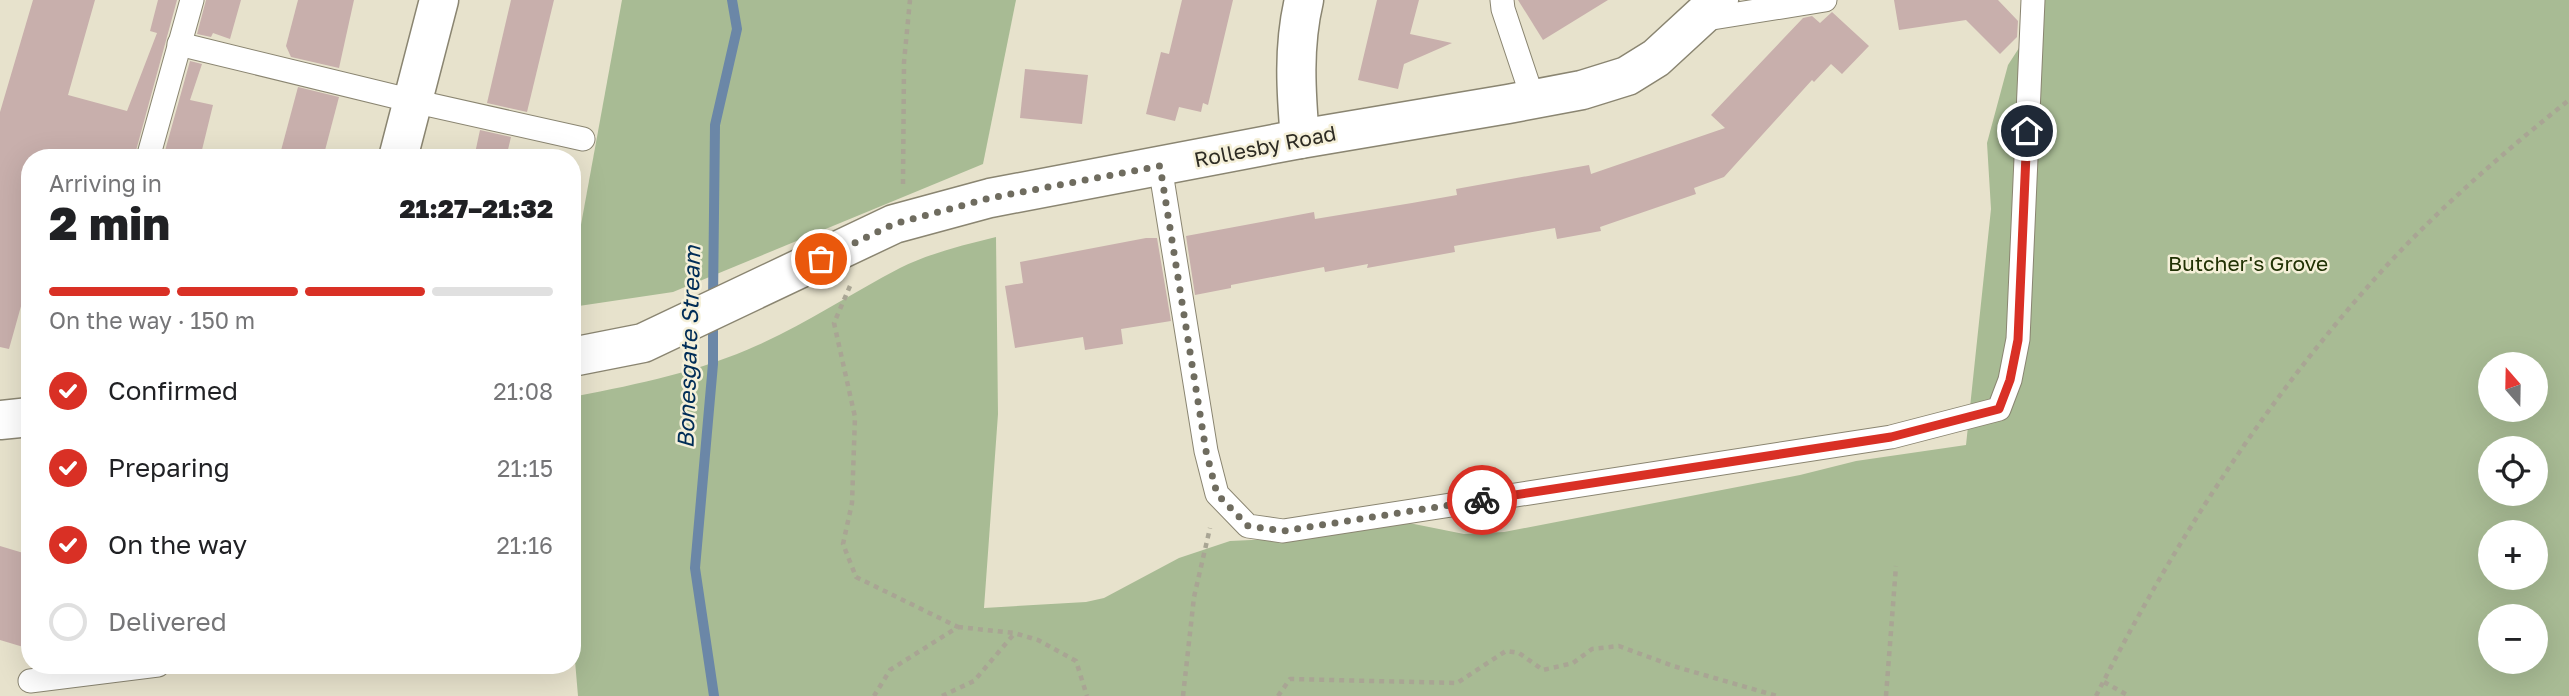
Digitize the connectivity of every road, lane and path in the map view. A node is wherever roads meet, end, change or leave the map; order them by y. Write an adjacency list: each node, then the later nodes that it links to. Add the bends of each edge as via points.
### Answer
1 (192, 0): 9 (lane)
2 (439, 0): 12 (street)
3 (910, 0): 18 (path, via 904,62 903,188)
4 (1304, 0): 14 (street, via 1295,66)
5 (1502, 0): 10 (lane)
6 (1825, 0): 8 (lane)
7 (2034, 0): 23 (lane, via 2018,340 1999,409 1891,437 1283,531 1248,526)
8 (1709, 10): 10 (street, Rollesby Road, via 1656,58 1627,76)
9 (179, 44): 12 (lane); 15 (lane)
10 (1533, 99): 14 (street, Rollesby Road)
11 (2569, 100): 29 (path, via 2409,243 2291,380 2189,526)
12 (413, 102): 13 (lane); 16 (street)
13 (583, 139)
14 (1300, 139): 17 (street, Rollesby Road)
15 (150, 149)
16 (400, 149)
17 (1160, 166): 18 (street, Rollesby Road, via 990,198); 23 (lane)
18 (894, 224): 20 (street, Rollesby Road, via 643,343)
19 (856, 274): 25 (path, via 834,323 855,417 852,503 843,544 856,577)
20 (581, 355)
21 (21, 418): 22 (street)
22 (0, 420)
23 (1217, 494): 33 (path, via 1194,597)
24 (1896, 566): 36 (path)
25 (958, 627): 26 (path); 30 (path, via 890,670)
26 (1014, 633): 31 (path, via 974,681); 32 (path, via 1076,661)
27 (86, 674): 28 (lane)
28 (30, 681)
29 (2104, 681): 37 (path); 38 (path)
30 (874, 696)
31 (942, 696)
32 (1087, 696)
33 (1183, 696)
34 (1278, 696): 35 (path, via 1290,679 1457,683 1506,651 1519,653 1543,670 1573,663 1592,649 1619,646)
35 (1777, 696)
36 (1886, 696)
37 (2096, 696)
38 (2129, 696)

